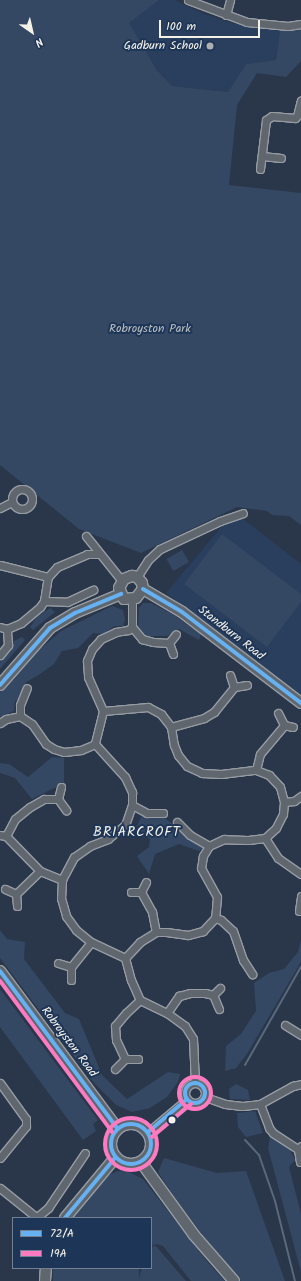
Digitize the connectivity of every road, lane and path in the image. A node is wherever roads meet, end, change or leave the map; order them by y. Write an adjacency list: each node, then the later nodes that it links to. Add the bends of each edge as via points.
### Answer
1 (188, 0): 3 (street)
2 (230, 0): 3 (street)
3 (226, 15): 4 (street, via 246,22 288,26)
4 (301, 24)
5 (301, 100): 6 (street, via 295,118 272,116 266,120)
6 (262, 156): 7 (street); 8 (street)
7 (281, 158)
8 (260, 169)
9 (12, 502): 10 (street)
10 (0, 508)
11 (243, 514): 16 (street, via 220,521 160,549 148,560)
12 (86, 536): 13 (street)
13 (99, 554): 15 (street, via 87,554 57,567); 17 (street)
14 (0, 565): 15 (street)
15 (48, 577): 22 (street)
16 (137, 577): 17 (street, via 126,578); 18 (street)
17 (122, 582): 20 (street, via 119,588)
18 (143, 589): 21 (street); 34 (street, Standburn Road, via 182,612)
19 (93, 590): 22 (street, via 67,602)
20 (122, 594): 21 (street, via 124,599); 30 (street, via 74,613 50,628)
21 (132, 599): 23 (street)
22 (44, 601): 24 (street, via 21,623)
23 (132, 627): 26 (street, via 142,639); 35 (street, via 102,639 92,649 87,660 88,676)
24 (4, 628): 28 (street, via 8,645)
25 (176, 634): 26 (street)
26 (169, 642): 27 (street)
27 (173, 654)
28 (0, 655)
29 (230, 675): 32 (street)
30 (0, 685)
31 (247, 685): 32 (street)
32 (234, 687): 40 (street, via 214,712 204,718)
33 (27, 688): 37 (street, via 20,705)
34 (301, 703)
35 (103, 711): 40 (street, via 148,708 161,714); 42 (street)
36 (278, 713): 39 (street)
37 (20, 716): 38 (street, via 6,719); 42 (street, via 32,724 46,744 54,749 64,752 80,750)
38 (0, 724)
39 (284, 725): 41 (street); 43 (street, via 260,754)
40 (171, 727): 43 (street, via 176,750 188,766 202,773 221,774)
41 (293, 727)
42 (95, 744): 48 (street, via 125,777 132,792)
43 (256, 770): 47 (street, via 269,775 280,787)
44 (61, 787): 46 (street)
45 (301, 796): 47 (street, via 294,801)
46 (58, 799): 49 (street); 52 (street, via 44,799 30,807 15,819)
47 (284, 802): 53 (street, via 283,814 276,828)
48 (132, 805): 50 (street, via 147,813); 57 (street, via 125,825 108,839 90,846 74,857)
49 (66, 810)
50 (163, 813)
51 (177, 822): 54 (street, via 190,835)
52 (3, 835): 55 (street)
53 (265, 838): 54 (street, via 224,839); 56 (street, via 278,858)
54 (209, 846): 66 (street, via 203,856 202,868 217,897)
55 (40, 871): 57 (street); 62 (street)
56 (301, 874)
57 (62, 880): 68 (street, via 61,898 66,916 76,930)
58 (146, 882): 61 (street)
59 (5, 889): 62 (street)
60 (131, 892): 61 (street)
61 (141, 892): 67 (street, via 152,912)
62 (16, 894): 64 (street)
63 (301, 896): 65 (street)
64 (17, 906)
65 (299, 911)
66 (215, 918): 67 (street, via 203,931 188,935); 73 (street, via 233,931 243,960)
67 (156, 932): 69 (street, via 140,942)
68 (91, 942): 69 (street); 71 (street)
69 (125, 958): 77 (street)
70 (58, 963): 71 (street)
71 (71, 967): 74 (street)
72 (0, 971): 91 (street, Robroyston Road)
73 (252, 974)
74 (71, 980)
75 (220, 988): 76 (street)
76 (213, 996): 78 (street); 79 (street, via 190,993 179,996)
77 (140, 1000): 79 (street); 83 (street, via 115,1026 116,1040)
78 (219, 1009)
79 (168, 1013): 86 (street, via 185,1026 192,1039)
80 (285, 1025): 81 (street)
81 (301, 1035)
82 (138, 1059): 83 (street)
83 (125, 1060): 84 (street)
84 (115, 1069)
85 (0, 1083): 95 (street, via 26,1119 26,1126)
86 (195, 1083): 88 (street, via 204,1087); 89 (street, via 186,1089)
87 (301, 1084): 90 (street)
88 (205, 1097): 89 (street, via 196,1104); 90 (street, via 225,1104)
89 (187, 1099): 92 (street)
90 (260, 1104): 93 (street, via 274,1134)
91 (117, 1128): 92 (street, via 127,1124 139,1125); 96 (street, via 111,1136 110,1148)
92 (148, 1132): 97 (street, via 151,1142 149,1154)
93 (299, 1147): 98 (street)
94 (85, 1153): 101 (street, via 48,1208)
95 (0, 1158)
96 (114, 1158): 97 (street, via 125,1164 135,1165); 102 (street)
97 (141, 1162): 105 (street, via 194,1234)
98 (300, 1162)
99 (0, 1188): 100 (street)
100 (35, 1217)
101 (37, 1217)
102 (66, 1217)
103 (46, 1269): 104 (street)
104 (45, 1281)
105 (234, 1281)

